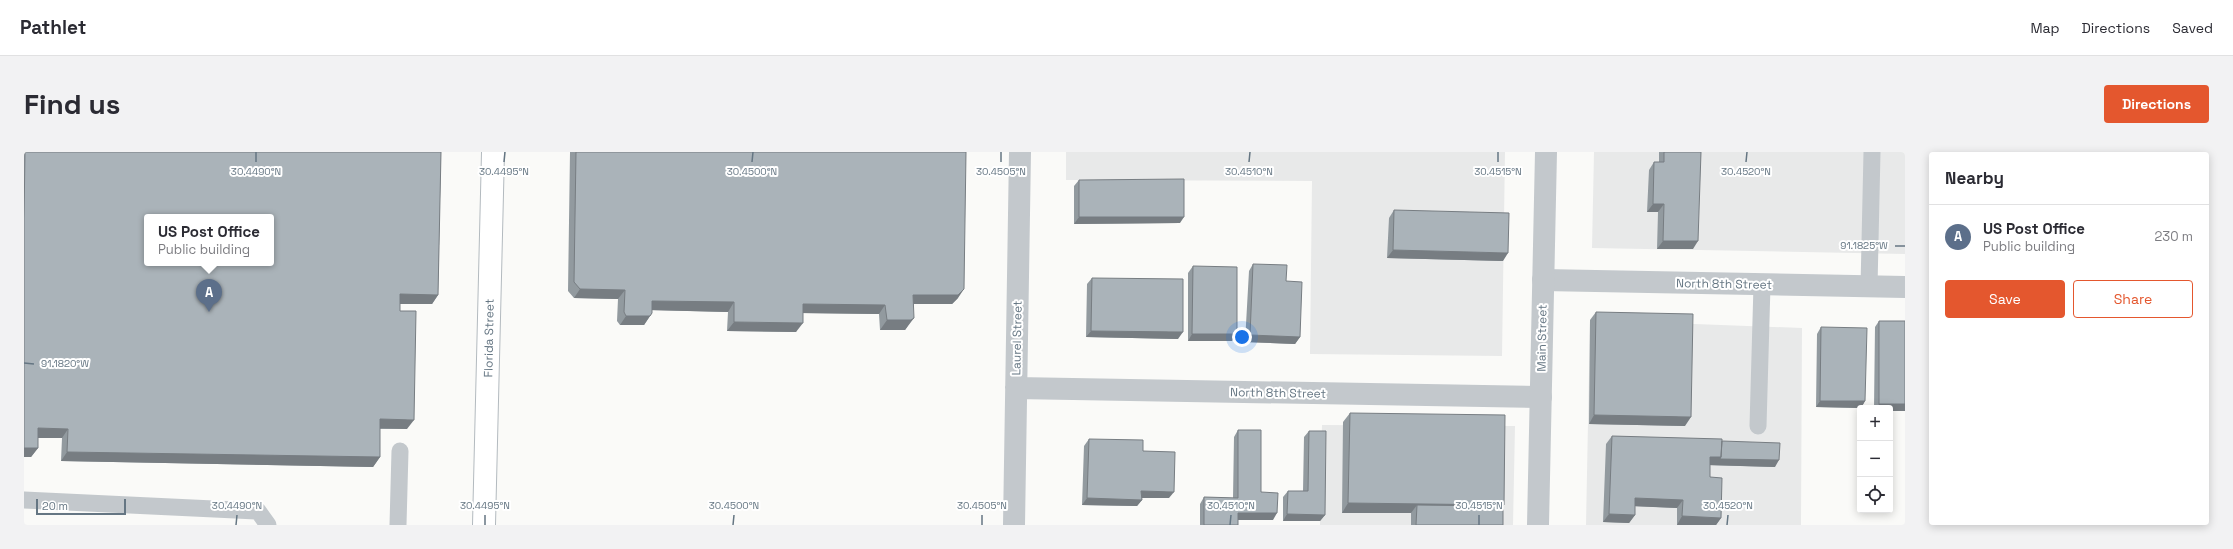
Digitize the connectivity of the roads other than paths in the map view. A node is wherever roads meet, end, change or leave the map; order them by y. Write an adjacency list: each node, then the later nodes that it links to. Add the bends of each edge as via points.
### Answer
1 (493, 152): 17 (main road, Florida Street)
2 (1020, 152): 9 (street, Laurel Street)
3 (1546, 152): 5 (street, Main Street)
4 (1872, 152): 7 (lane)
5 (1543, 280): 6 (street, North 8th Street); 10 (street, Main Street)
6 (1762, 284): 7 (street, North 8th Street); 11 (lane)
7 (1868, 287): 8 (street, North 8th Street)
8 (1905, 287)
9 (1016, 388): 10 (street, North 8th Street); 18 (street, Laurel Street)
10 (1541, 397): 19 (street, Main Street)
11 (1758, 426)
12 (400, 451): 16 (lane)
13 (24, 500): 14 (lane)
14 (217, 517): 15 (lane, via 258,511)
15 (268, 525)
16 (398, 525)
17 (484, 525)
18 (1014, 525)
19 (1538, 525)

